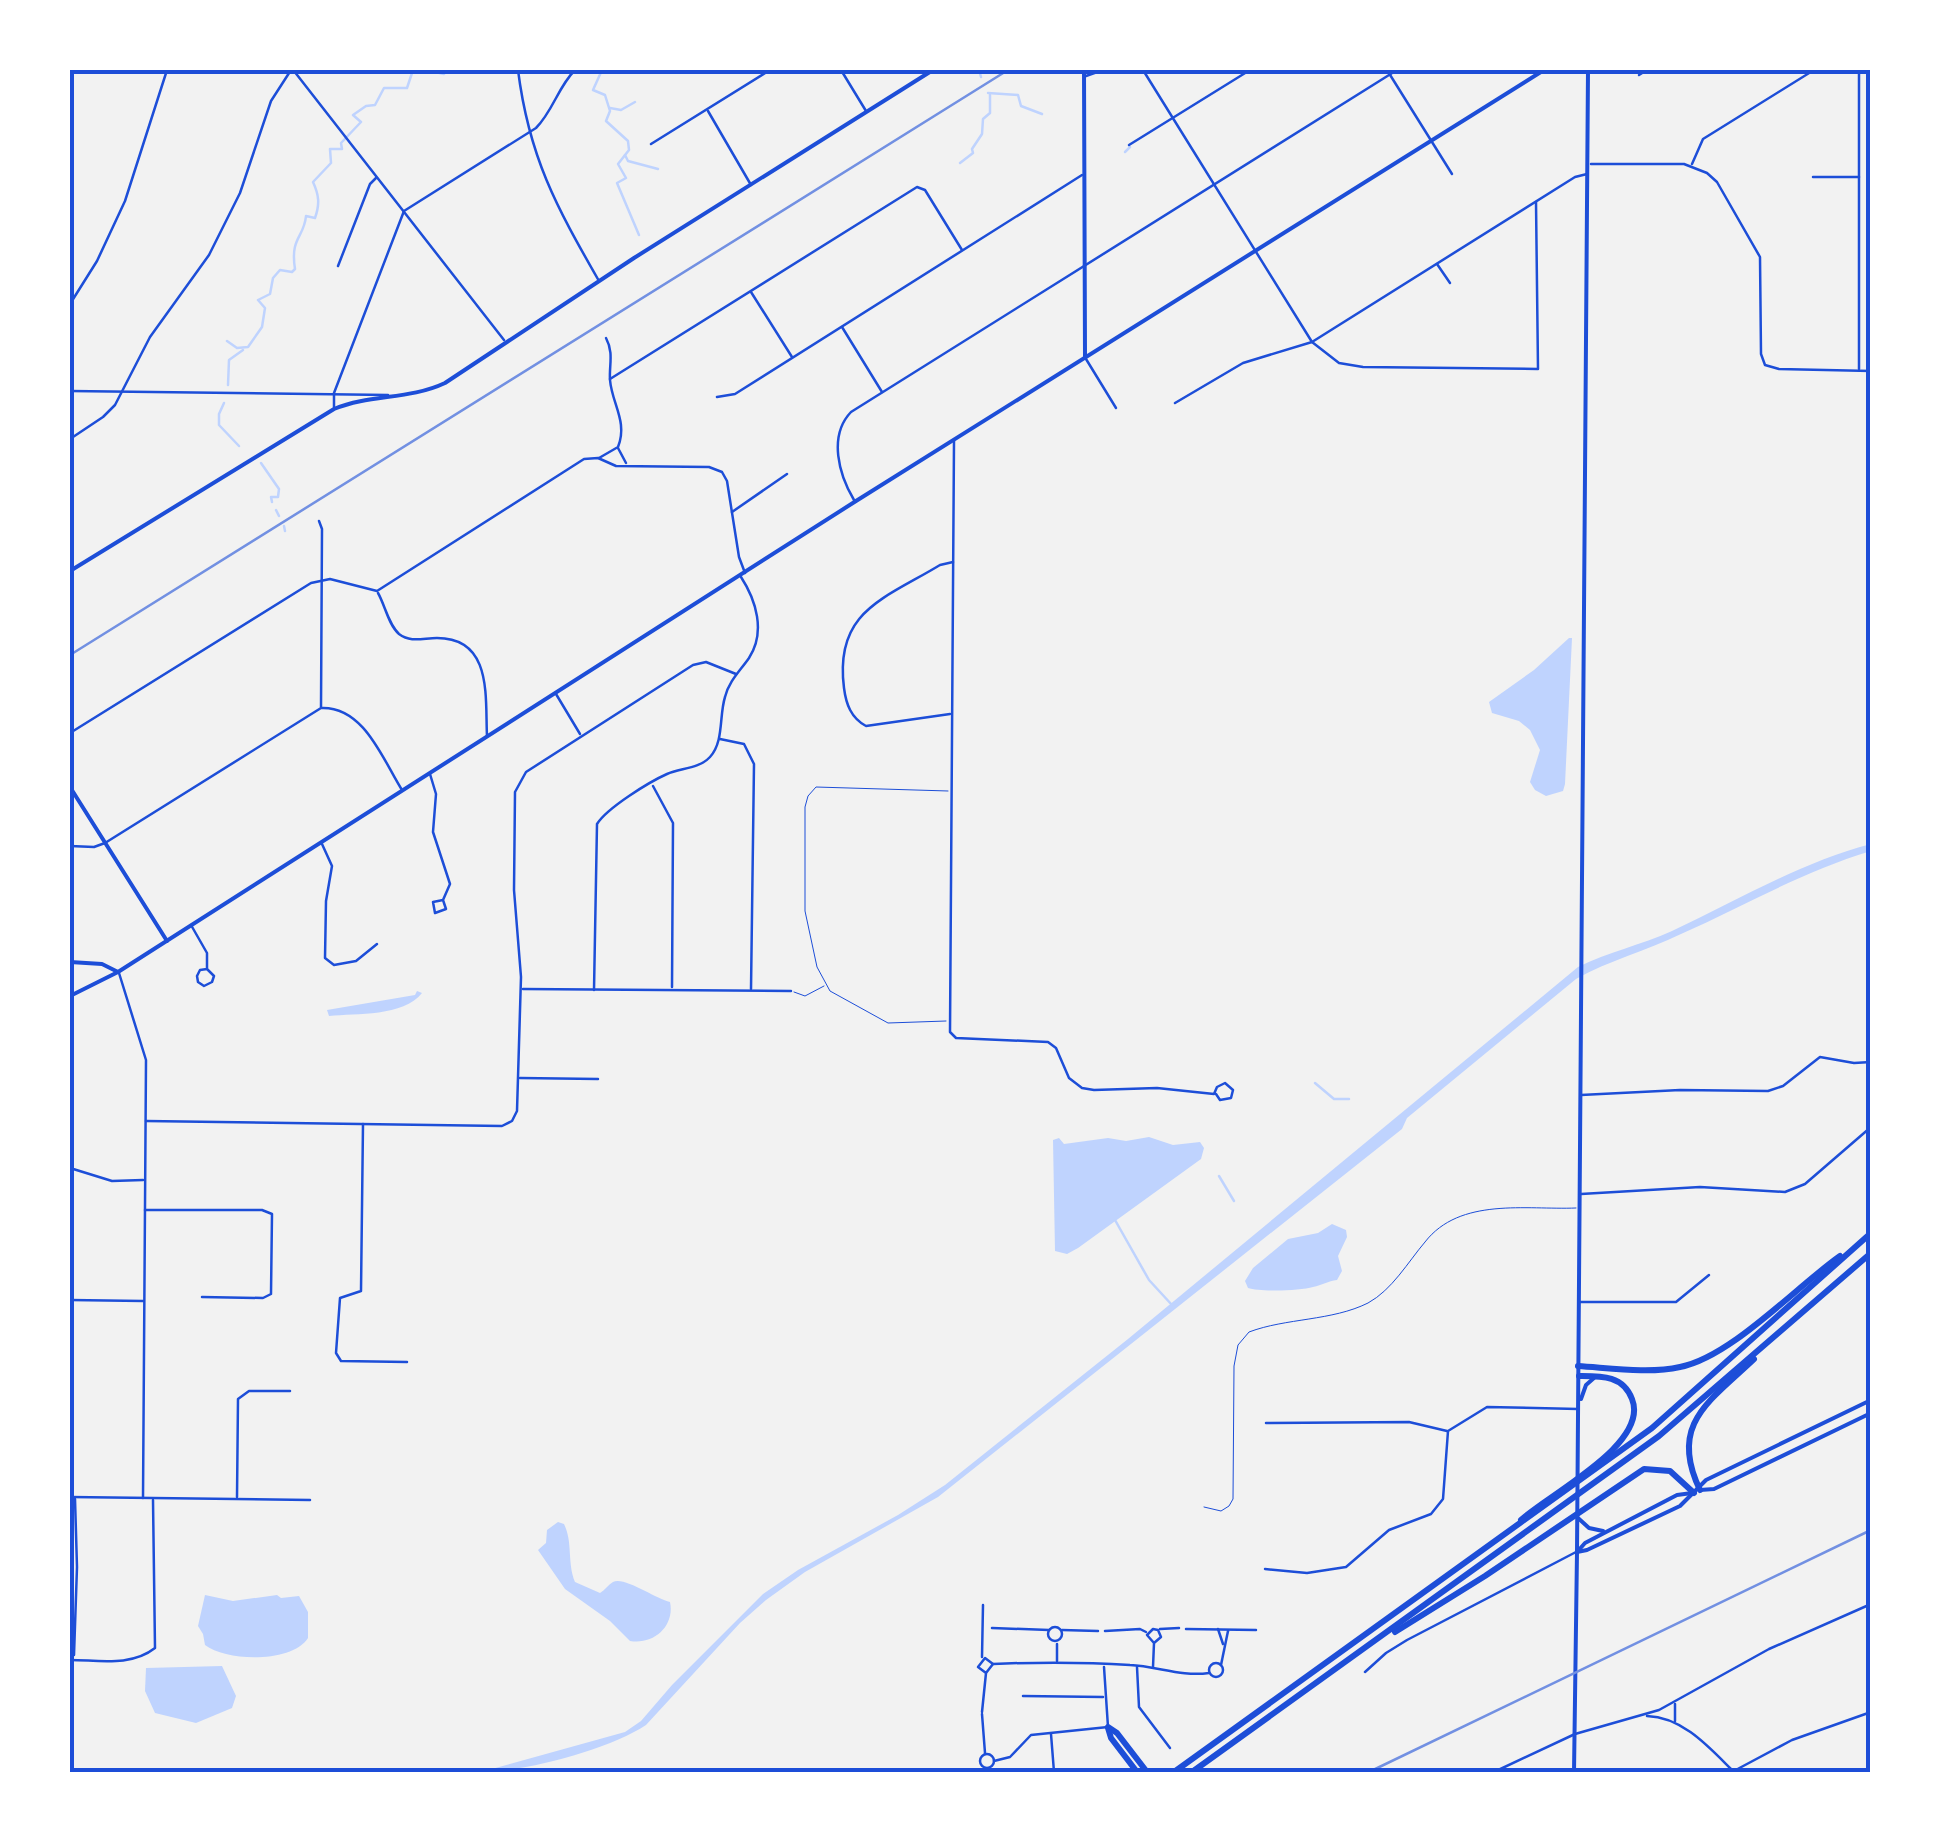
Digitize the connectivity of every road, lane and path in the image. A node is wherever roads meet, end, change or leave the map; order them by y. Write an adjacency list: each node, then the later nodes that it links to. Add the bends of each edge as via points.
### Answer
1 (166, 70): 47 (street, via 125,201)
2 (292, 70): 33 (street); 58 (street, via 261,124 220,236 150,337)
3 (518, 70): 23 (street)
4 (575, 70): 23 (street)
5 (770, 70): 20 (street)
6 (841, 70): 21 (street)
7 (933, 70): 21 (main road)
8 (1103, 70): 18 (street)
9 (1143, 70): 22 (street)
10 (1250, 70): 22 (street)
11 (1397, 70): 17 (street)
12 (1544, 70): 24 (main road)
13 (1588, 70): 27 (main road)
14 (1648, 70): 19 (street)
15 (1814, 70): 28 (street, via 1704,139)
16 (1859, 70): 34 (street)
17 (1389, 72): 24 (street); 35 (street)
18 (1084, 73): 29 (main road)
19 (1639, 76)
20 (707, 110): 25 (street); 36 (street)
21 (867, 112): 36 (main road)
22 (1173, 118): 26 (street); 35 (street)
23 (528, 133): 38 (street); 44 (street, via 552,199)
24 (1432, 140): 30 (street); 40 (main road)
25 (650, 144)
26 (1129, 145)
27 (1588, 164): 28 (street); 31 (main road)
28 (1692, 166): 55 (street, via 1716,182 1760,257 1763,362 1780,369)
29 (1083, 174): 39 (street); 43 (main road)
30 (1452, 174)
31 (1588, 174): 37 (street); 115 (main road)
32 (1813, 176): 34 (street)
33 (377, 177): 38 (street); 42 (street)
34 (1860, 177): 55 (street)
35 (1214, 184): 40 (street); 43 (street)
36 (751, 185): 44 (main road)
37 (1536, 202): 41 (street); 50 (street, via 1538,369 1353,366)
38 (404, 212): 51 (street); 60 (street)
39 (962, 250): 46 (street, via 924,189 916,188); 48 (street)
40 (1256, 251): 50 (street); 53 (main road)
41 (1437, 264): 45 (street); 50 (street)
42 (338, 266)
43 (1082, 266): 53 (main road); 59 (street)
44 (599, 281): 51 (main road)
45 (1450, 283)
46 (750, 291): 52 (street); 56 (street)
47 (70, 304)
48 (841, 326): 52 (street); 59 (street)
49 (606, 338): 56 (street)
50 (1312, 342): 63 (street, via 1243,363)
51 (506, 343): 61 (main road, via 432,389)
52 (792, 356): 62 (street, via 735,394)
53 (1085, 357): 65 (street); 67 (main road)
54 (1871, 370): 55 (street)
55 (1859, 371)
56 (610, 379): 68 (street, via 621,416)
57 (70, 391): 58 (street)
58 (122, 391): 60 (street); 66 (street, via 103,417)
59 (882, 392): 72 (street, via 851,412 841,428 840,470)
60 (334, 393): 61 (street); 64 (street)
61 (392, 396): 64 (main road)
62 (716, 397)
63 (1175, 402)
64 (334, 408): 76 (main road)
65 (1116, 408)
66 (70, 439)
67 (954, 440): 72 (main road); 75 (street)
68 (618, 447): 69 (street); 70 (street)
69 (598, 458): 70 (street); 79 (street, via 582,460)
70 (627, 465): 73 (street, via 718,469)
71 (787, 474): 73 (street)
72 (856, 501): 77 (main road)
73 (732, 512): 77 (street)
74 (319, 521): 78 (street)
75 (954, 562): 83 (street); 83 (street, via 858,617 847,635 844,664 850,712 866,726)
76 (70, 572)
77 (743, 574): 80 (street, via 755,601 757,636); 81 (main road)
78 (321, 580): 79 (street); 82 (street); 84 (street)
79 (377, 590): 86 (street, via 400,634 455,641 478,660 486,678)
80 (736, 674): 85 (street, via 693,664); 87 (street, via 724,700)
81 (556, 694): 85 (street); 86 (main road)
82 (322, 708): 92 (street, via 358,722); 93 (street)
83 (952, 714): 91 (street)
84 (70, 734)
85 (581, 736): 104 (street, via 516,786)
86 (487, 737): 88 (main road)
87 (719, 739): 89 (street, via 705,761); 106 (street, via 744,744 754,764)
88 (430, 774): 92 (main road); 96 (street, via 436,794 432,832 450,884)
89 (652, 784): 105 (street, via 673,823); 107 (street, via 607,812 596,828)
90 (70, 786): 93 (main road)
91 (951, 790): 103 (lane, via 816,787 808,796 805,911); 110 (street)
92 (403, 791): 94 (main road)
93 (105, 843): 95 (street); 98 (main road)
94 (321, 843): 97 (main road); 99 (street, via 332,866 325,958 334,965 356,960)
95 (70, 846)
96 (443, 900)
97 (191, 926): 98 (main road); 101 (street, via 207,953)
98 (167, 941): 102 (main road)
99 (377, 944)
100 (70, 962): 102 (main road)
101 (207, 969)
102 (118, 972): 109 (main road); 116 (street, via 145,1055)
103 (827, 985): 108 (lane, via 805,996); 110 (lane, via 888,1022)
104 (520, 988): 107 (street); 112 (street)
105 (672, 989): 106 (street); 107 (street)
106 (751, 989): 108 (street)
107 (594, 990)
108 (791, 991)
109 (70, 996)
110 (949, 1021): 114 (street, via 956,1038 1048,1042 1082,1088)
111 (1871, 1062): 115 (street, via 1820,1057 1768,1091)
112 (518, 1078): 113 (street); 117 (street, via 517,1111 502,1126)
113 (598, 1080)
114 (1216, 1094)
115 (1581, 1095): 121 (main road)
116 (146, 1121): 117 (street); 120 (street)
117 (364, 1122): 132 (street, via 361,1291 340,1298 336,1353 340,1360)
118 (1871, 1127): 121 (street, via 1805,1184 1785,1192 1700,1187)
119 (70, 1168): 120 (street, via 112,1182)
120 (145, 1180): 123 (street)
121 (1580, 1194): 122 (main road)
122 (1579, 1208): 130 (main road); 148 (lane, via 1462,1214 1430,1236 1366,1304 1249,1332 1234,1366 1233,1499 1221,1510)
123 (145, 1210): 127 (street, via 272,1214 271,1294); 129 (street)
124 (1868, 1236): 133 (highway, via 1703,1360 1670,1369); 151 (highway, via 1667,1416)
125 (1871, 1253): 131 (highway)
126 (1709, 1275): 130 (street, via 1676,1302)
127 (202, 1297)
128 (70, 1300): 129 (street)
129 (144, 1301): 144 (street)
130 (1578, 1302): 133 (main road)
131 (1773, 1338): 142 (highway, via 1693,1425 1686,1456); 171 (highway, via 1604,1478)
132 (407, 1362)
133 (1578, 1366): 134 (main road)
134 (1578, 1376): 135 (highway); 138 (main road)
135 (1604, 1376): 138 (main road, via 1586,1385); 151 (highway, via 1630,1394 1630,1432)
136 (290, 1391): 146 (street, via 249,1391 238,1398)
137 (1871, 1400): 142 (main road, via 1706,1480)
138 (1579, 1409): 141 (street, via 1488,1407); 149 (main road)
139 (1871, 1413): 142 (main road)
140 (1266, 1423): 141 (street, via 1409,1422)
141 (1448, 1431): 153 (street, via 1443,1499 1431,1514 1390,1530 1346,1567 1307,1573)
142 (1696, 1492): 150 (main road, via 1677,1495); 152 (main road, via 1680,1506); 171 (highway, via 1670,1471 1644,1469)
143 (72, 1497): 144 (street); 172 (street, via 78,1567)
144 (143, 1498): 145 (street)
145 (153, 1498): 146 (street); 172 (street, via 153,1651 123,1661)
146 (237, 1499): 147 (street)
147 (310, 1500)
148 (1204, 1507)
149 (1578, 1518): 150 (main road); 152 (main road)
150 (1608, 1532): 152 (main road)
151 (1499, 1540): 196 (highway)
152 (1577, 1552): 181 (street, via 1407,1640); 191 (main road)
153 (1265, 1569)
154 (983, 1604): 173 (street)
155 (1871, 1604): 185 (street, via 1769,1648)
156 (992, 1628): 160 (street)
157 (1179, 1628): 162 (street)
158 (1186, 1629): 159 (street)
159 (1218, 1629): 163 (street); 170 (street)
160 (1048, 1630): 161 (street); 168 (street)
161 (1061, 1630): 165 (street); 168 (street)
162 (1158, 1630): 167 (street); 169 (street)
163 (1228, 1630): 164 (street); 170 (street)
164 (1256, 1630)
165 (1098, 1631)
166 (1104, 1631): 167 (street)
167 (1148, 1633): 169 (street)
168 (1056, 1641): 174 (street)
169 (1154, 1643): 179 (street)
170 (1224, 1645): 178 (street)
171 (1367, 1647): 200 (highway)
172 (72, 1658)
173 (983, 1658): 175 (street); 180 (street, via 978,1666)
174 (1057, 1662): 175 (street); 176 (street)
175 (993, 1664): 180 (street)
176 (1104, 1665): 177 (street); 184 (street)
177 (1137, 1665): 179 (street); 192 (street, via 1138,1707)
178 (1221, 1665): 182 (street, via 1212,1664); 182 (street, via 1220,1676)
179 (1153, 1668): 182 (street)
180 (986, 1672): 193 (street)
181 (1365, 1672)
182 (1209, 1673)
183 (1023, 1696): 184 (street)
184 (1105, 1697): 189 (street)
185 (1675, 1702): 187 (street); 188 (street)
186 (1871, 1712): 203 (street, via 1792,1740)
187 (1646, 1716): 188 (street); 191 (street)
188 (1675, 1722): 203 (street)
189 (1108, 1727): 190 (street); 198 (highway); 199 (highway)
190 (1051, 1732): 194 (street, via 1031,1735 1010,1758); 197 (street)
191 (1575, 1734): 201 (street); 202 (main road)
192 (1170, 1748)
193 (985, 1754): 194 (street); 195 (street)
194 (994, 1761): 195 (street)
195 (984, 1770)
196 (1174, 1771)
197 (1054, 1772)
198 (1137, 1772)
199 (1147, 1772)
200 (1192, 1772)
201 (1494, 1772)
202 (1574, 1772)
203 (1733, 1772)

